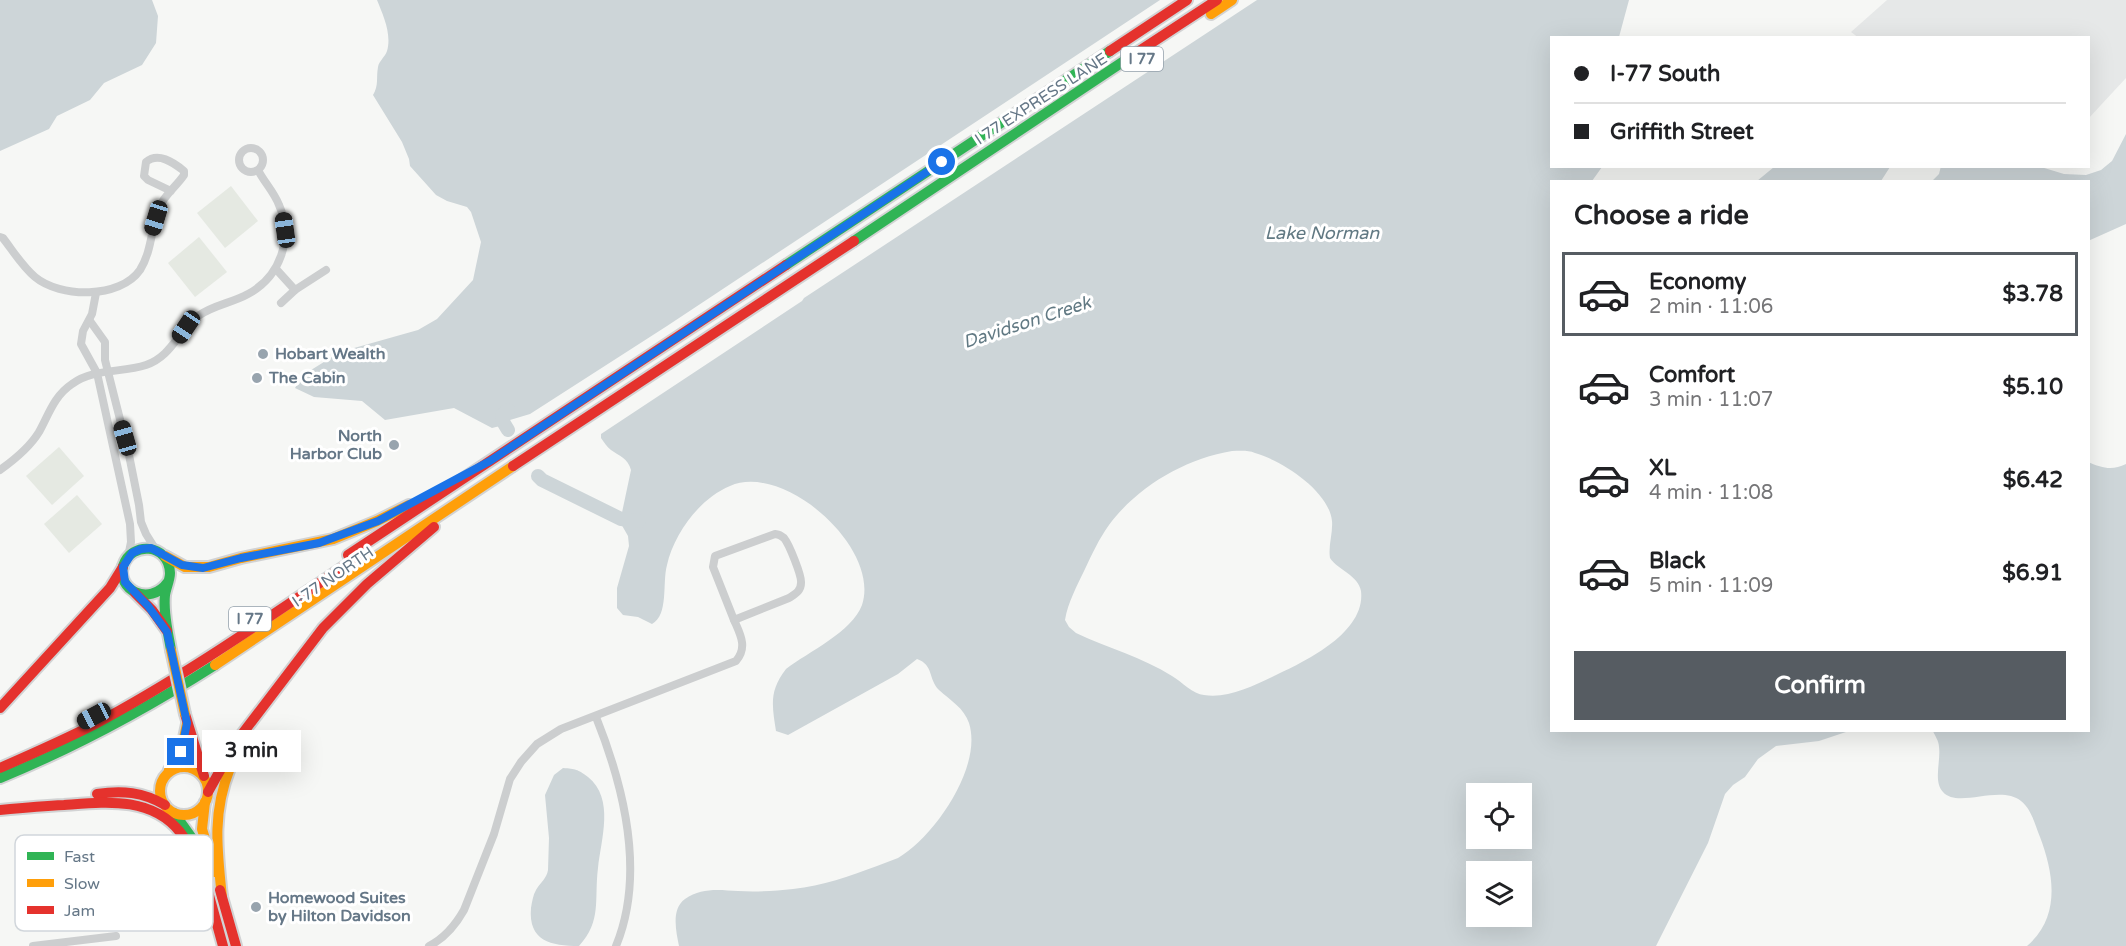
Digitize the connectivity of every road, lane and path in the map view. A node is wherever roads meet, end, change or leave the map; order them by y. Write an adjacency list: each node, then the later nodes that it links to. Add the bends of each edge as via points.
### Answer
1 (1187, 0): 16 (main road, I 77)
2 (1200, 0): 30 (main road, I 77 EXPRESS LANE / I 77, via 183,673 85,729)
3 (1217, 0): 32 (main road, I 77 EXPRESS LANE / I 77, via 188,682 90,739)
4 (1232, 0): 18 (main road, I 77)
5 (258, 170): 8 (street, via 284,217 285,243)
6 (171, 191): 6 (street, via 144,176 146,162 151,158 160,158 184,171); 11 (street, via 160,206 140,271 123,283)
7 (0, 237): 11 (street, via 36,278 52,287)
8 (276, 269): 10 (street); 14 (street, via 249,294 199,315 160,358)
9 (326, 270): 10 (street)
10 (295, 290): 12 (street)
11 (96, 293): 13 (street)
12 (281, 303)
13 (90, 321): 14 (street, via 105,342); 15 (street, via 81,344)
14 (108, 371): 15 (street); 19 (street, via 141,522)
15 (98, 373): 17 (street, via 59,394 33,441); 20 (street, via 130,524)
16 (490, 461): 19 (main road, via 378,521 319,543 203,568 185,567); 29 (main road, I 77, via 155,681 82,723)
17 (0, 470)
18 (431, 530): 25 (main road, via 333,617); 33 (main road, I-77 NORTH / I 77, via 144,718 67,759)
19 (161, 553): 20 (main road, via 141,549); 21 (main road, via 170,571)
20 (126, 562): 22 (main road, via 125,582); 26 (main road, via 110,588)
21 (168, 582): 22 (main road, via 152,595); 24 (main road)
22 (132, 591): 24 (main road)
23 (734, 620): 23 (street, via 713,567 715,556 768,536 782,536 800,574 800,587 789,598); 27 (street, via 743,645 736,661)
24 (167, 632): 28 (main road, bridge)
25 (285, 680): 34 (main road, via 236,742); 42 (main road, via 221,788 215,832)
26 (0, 708)
27 (596, 717): 45 (street, via 561,729 537,744 521,762 510,779 495,834 464,910); 51 (street, via 613,760 626,812 630,877 624,923)
28 (186, 719): 31 (main road, via 181,752); 34 (main road)
29 (0, 759)
30 (0, 768)
31 (166, 774): 34 (main road, via 180,767 191,768 200,773); 36 (main road, via 160,790)
32 (0, 778)
33 (0, 786)
34 (207, 792): 36 (main road, via 194,813 183,815); 40 (main road)
35 (37, 807): 36 (main road, via 119,792 142,793); 37 (main road); 38 (main road, via 115,801 134,804 168,820)
36 (169, 808): 39 (main road)
37 (0, 810)
38 (183, 835)
39 (192, 835)
40 (204, 835)
41 (213, 866): 42 (main road)
42 (222, 897): 48 (main road)
43 (213, 912): 47 (main road)
44 (116, 936): 46 (street)
45 (441, 939): 49 (street); 50 (street)
46 (33, 946)
47 (223, 946)
48 (236, 946)
49 (429, 946)
50 (447, 946)
51 (616, 946)

